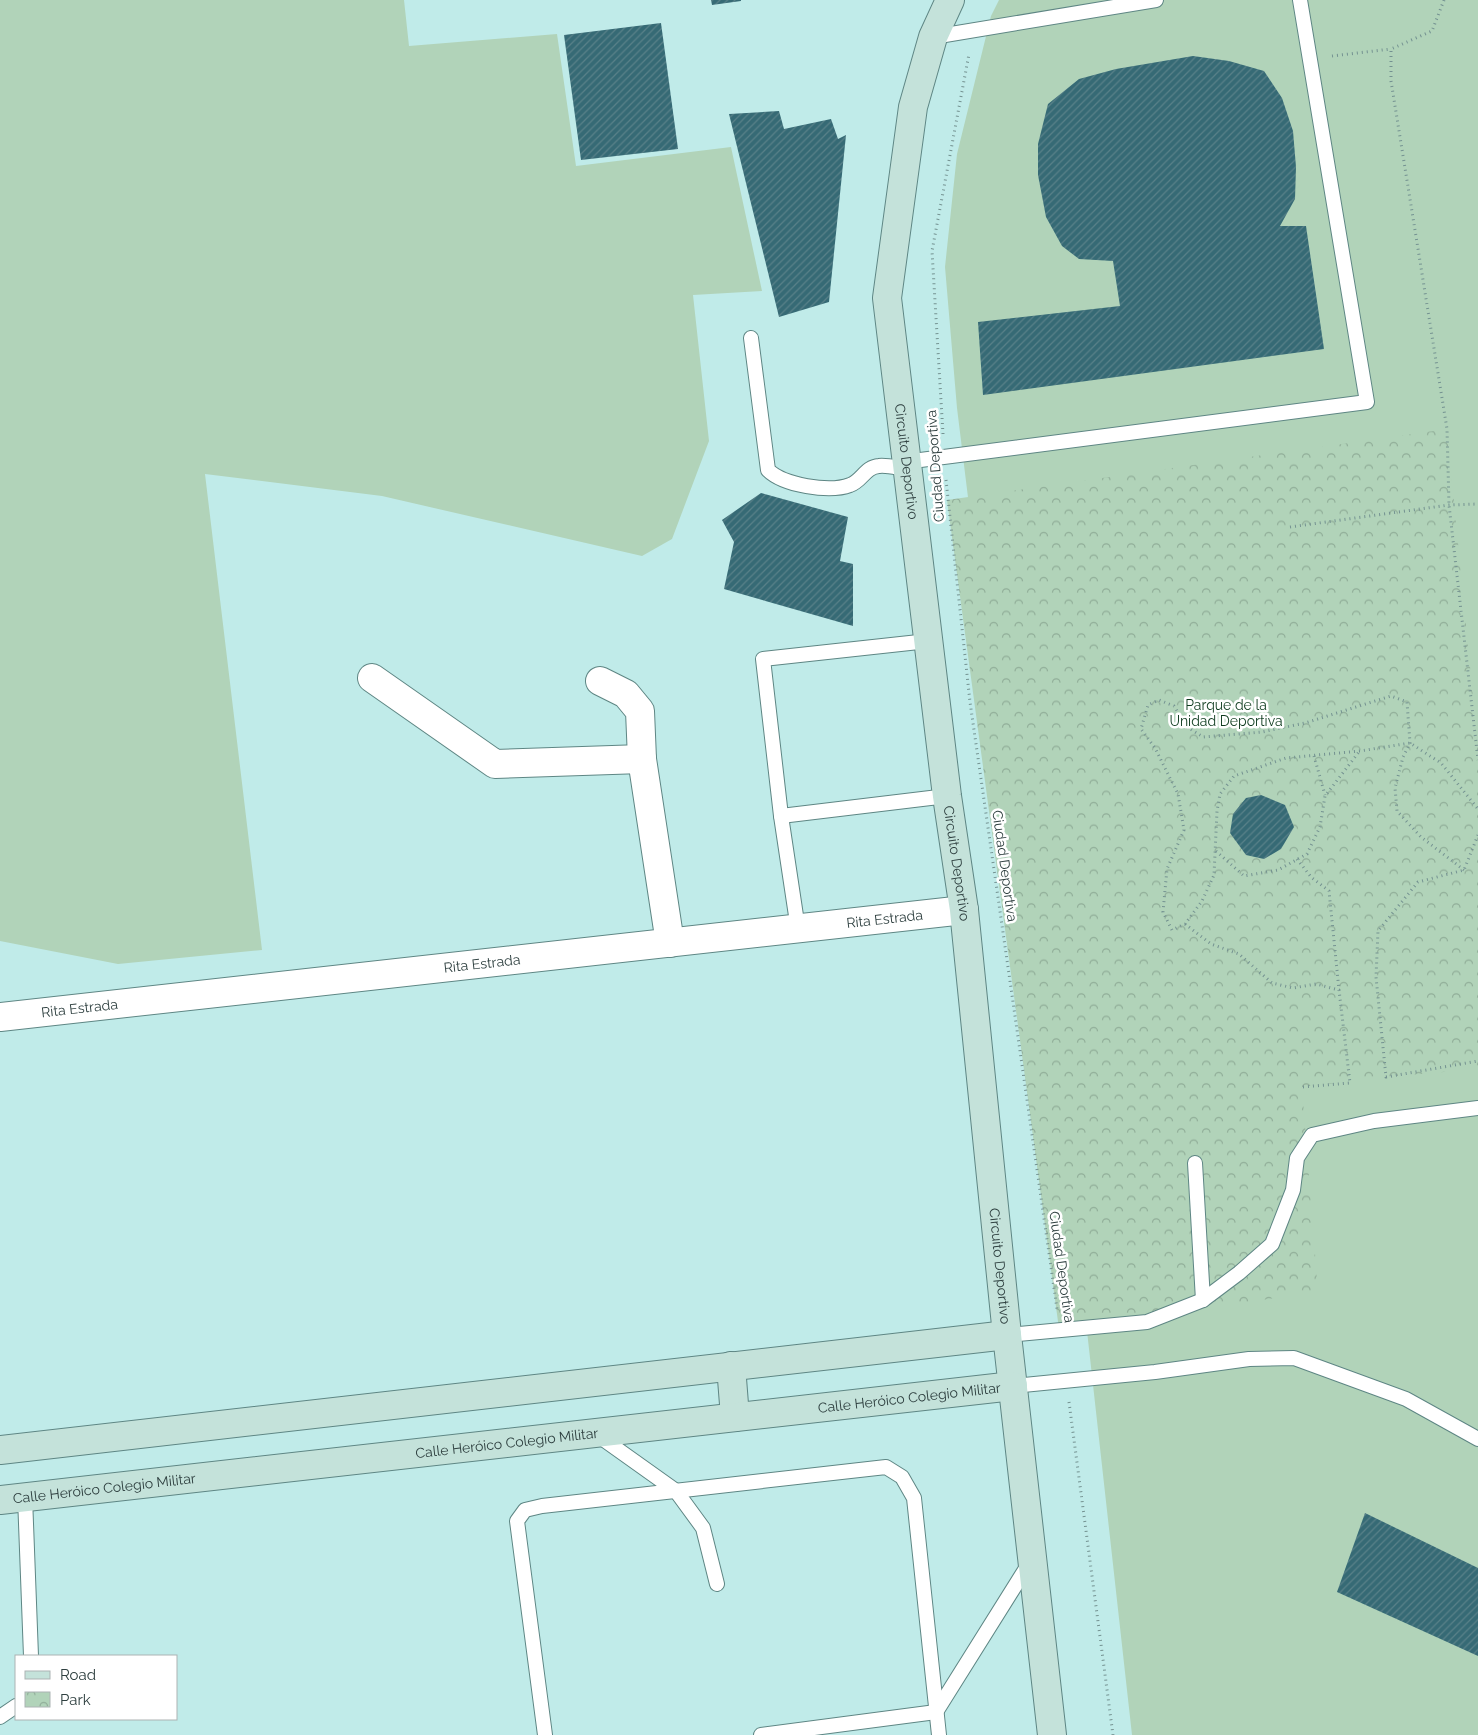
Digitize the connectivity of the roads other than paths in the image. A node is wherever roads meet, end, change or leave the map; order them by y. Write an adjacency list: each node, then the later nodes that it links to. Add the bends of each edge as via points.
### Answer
1 (950, 0): 4 (main road, Circuito Deportivo)
2 (1156, 0): 4 (lane)
3 (1300, 0): 6 (lane, via 1367,402)
4 (933, 37): 6 (main road, Circuito Deportivo, via 913,107 887,298)
5 (751, 338): 6 (lane, via 768,470 776,478 820,488 851,485 868,469)
6 (906, 465): 7 (main road, Circuito Deportivo)
7 (928, 641): 11 (main road, Circuito Deportivo); 12 (lane, via 763,659)
8 (372, 678): 10 (street, via 496,764)
9 (600, 681): 10 (street, via 626,694 640,711)
10 (642, 759): 15 (street)
11 (947, 796): 12 (lane); 13 (main road, Circuito Deportivo)
12 (781, 816): 14 (lane)
13 (964, 910): 14 (street, Rita Estrada); 20 (main road, Circuito Deportivo)
14 (798, 929): 15 (street, Rita Estrada)
15 (670, 943): 16 (street, Rita Estrada)
16 (0, 1016)
17 (1478, 1108): 19 (lane, via 1374,1121 1312,1135 1297,1158 1293,1190 1272,1244)
18 (1195, 1163): 19 (lane)
19 (1202, 1300): 20 (lane, via 1147,1322)
20 (1007, 1335): 21 (main road); 22 (main road, Circuito Deportivo)
21 (731, 1366): 23 (main road); 26 (main road)
22 (1013, 1386): 23 (main road, Calle Heróico Colegio Militar); 25 (lane, via 1249,1359 1294,1358 1406,1398); 29 (main road, Circuito Deportivo)
23 (735, 1417): 24 (main road, Calle Heróico Colegio Militar)
24 (594, 1433): 27 (lane); 28 (main road, Calle Heróico Colegio Militar)
25 (1478, 1440)
26 (0, 1450)
27 (676, 1491): 30 (lane, via 703,1528); 33 (lane, via 886,1467 902,1477 914,1498); 35 (lane, via 542,1506 525,1510 517,1521)
28 (12, 1499): 31 (lane)
29 (1032, 1559): 33 (lane); 38 (main road, Circuito Deportivo)
30 (717, 1584)
31 (31, 1655)
32 (15, 1707): 34 (lane)
33 (936, 1712): 36 (lane); 37 (lane)
34 (0, 1716)
35 (545, 1735)
36 (760, 1735)
37 (939, 1735)
38 (1052, 1735)

